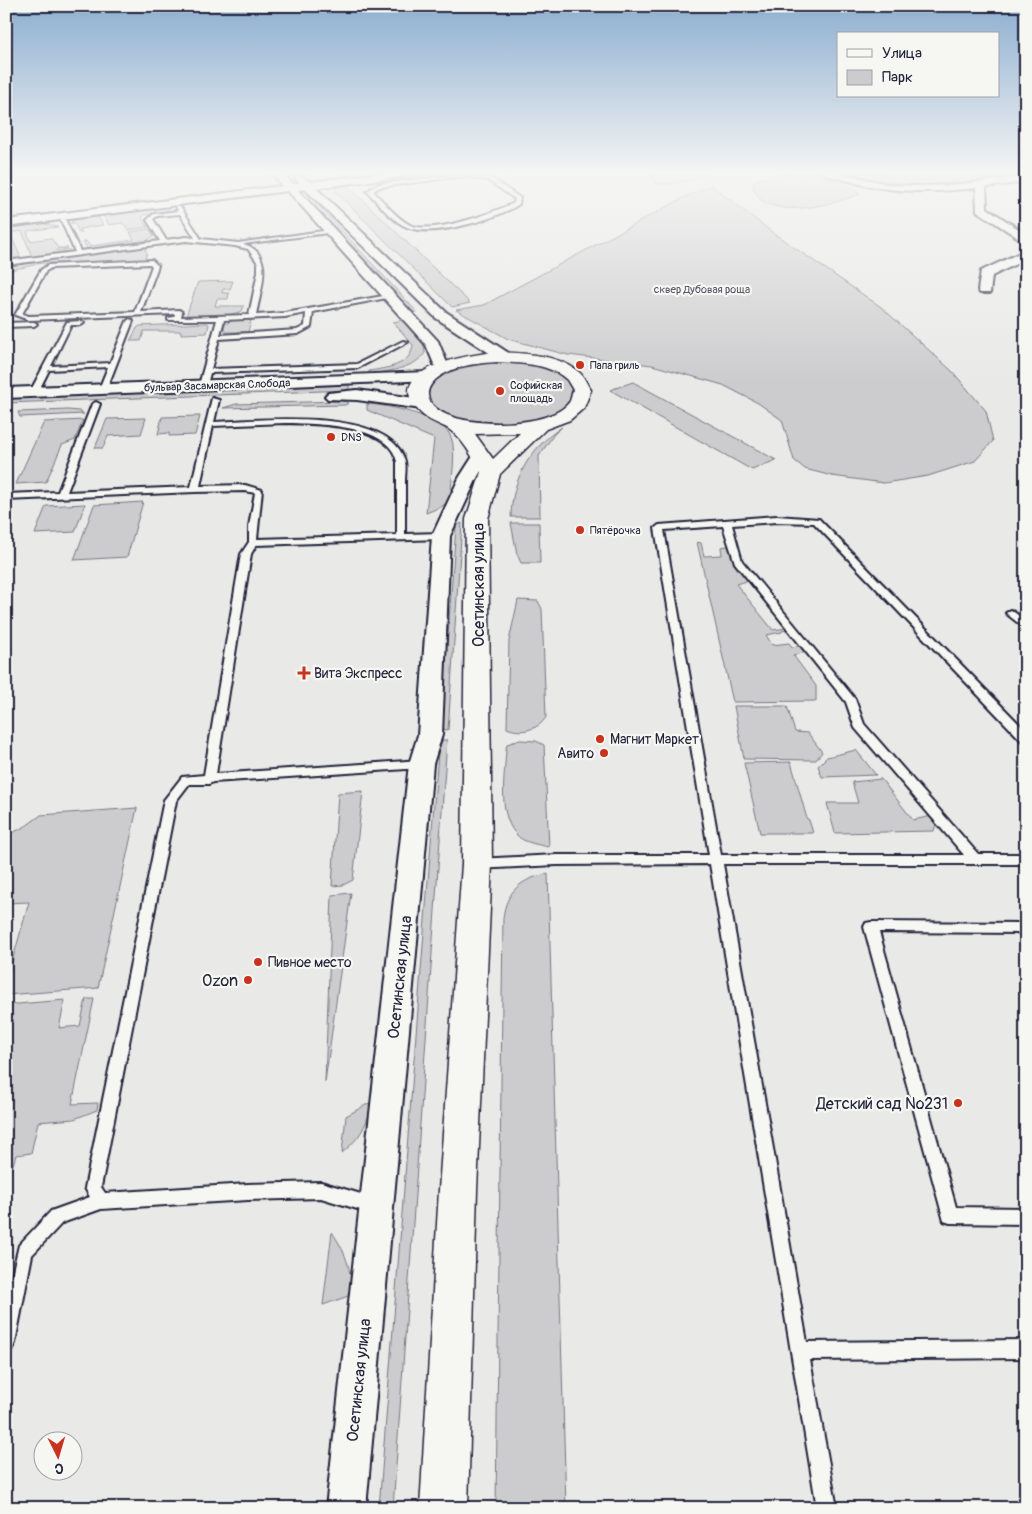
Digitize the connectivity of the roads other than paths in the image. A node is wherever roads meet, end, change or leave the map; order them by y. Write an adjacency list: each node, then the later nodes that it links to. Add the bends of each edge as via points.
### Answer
1 (72, 242): 10 (lane)
2 (155, 242): 9 (lane)
3 (188, 242): 9 (lane)
4 (218, 242): 8 (lane)
5 (252, 242): 8 (lane)
6 (338, 242): 14 (street)
7 (365, 242): 17 (street)
8 (235, 244): 18 (lane, via 250,248 261,263)
9 (157, 250): 10 (lane); 16 (lane, via 155,266); 16 (lane, via 50,266 44,270 18,315 29,318)
10 (78, 254): 12 (lane)
11 (1026, 254): 13 (street, via 986,274)
12 (6, 263)
13 (985, 290)
14 (389, 297): 15 (lane); 29 (street, via 433,344)
15 (310, 311): 18 (lane); 24 (lane, via 308,327 298,332)
16 (136, 314): 20 (lane, via 179,312)
17 (441, 315): 26 (street); 29 (street)
18 (252, 317): 19 (lane)
19 (221, 318): 20 (lane); 24 (lane)
20 (177, 319): 21 (lane)
21 (130, 321): 22 (lane); 27 (lane)
22 (69, 323): 23 (lane); 28 (lane)
23 (6, 325)
24 (216, 337): 30 (lane)
25 (405, 342): 30 (lane, via 358,366)
26 (504, 357): 29 (street, via 460,362); 40 (street, via 557,367 574,378 582,390 578,404 563,416)
27 (112, 365): 28 (lane); 31 (lane)
28 (46, 368): 32 (lane)
29 (435, 372): 30 (street, бульвар Засамарская Слобода); 36 (street, via 420,386 418,395)
30 (205, 378): 31 (street, бульвар Засамарская Слобода)
31 (103, 389): 32 (street, бульвар Засамарская Слобода)
32 (34, 392): 33 (street, бульвар Засамарская Слобода)
33 (6, 393)
34 (215, 400): 35 (street, бульвар Засамарская Слобода); 36 (street, бульвар Засамарская Слобода, via 357,395); 39 (lane)
35 (96, 404): 37 (street, бульвар Засамарская Слобода); 43 (lane)
36 (422, 404): 38 (street, via 433,415)
37 (6, 407)
38 (452, 423): 40 (street, via 495,430); 41 (street, via 472,440)
39 (210, 424): 42 (lane); 47 (lane, via 325,422 379,435 392,443 401,458)
40 (539, 425): 41 (street, Осетинская улица)
41 (486, 464): 46 (street, Осетинская улица, via 468,478); 57 (street, Осетинская улица, via 477,524)
42 (195, 489): 43 (lane); 48 (lane, via 246,488 259,492)
43 (62, 494): 44 (lane)
44 (6, 497)
45 (727, 523): 51 (lane, via 816,520); 54 (lane, via 738,561 851,701 859,725); 56 (lane, via 659,528)
46 (441, 536): 47 (lane); 52 (street, Осетинская улица, via 430,735)
47 (401, 537): 48 (lane)
48 (252, 542): 53 (lane, via 246,554)
49 (1011, 613): 50 (lane)
50 (1026, 626)
51 (1026, 738)
52 (421, 764): 53 (lane); 60 (street, Осетинская улица)
53 (210, 780): 59 (lane, via 186,780 170,800 94,1188)
54 (974, 859): 55 (lane); 56 (lane)
55 (1026, 859)
56 (716, 861): 57 (lane, via 556,860); 64 (lane)
57 (477, 864): 66 (street, Осетинская улица, via 458,1180)
58 (1026, 928): 61 (lane, via 871,927 950,1215)
59 (101, 1202): 60 (lane, via 321,1190); 62 (lane, via 57,1217 24,1250)
60 (375, 1206): 65 (street, Осетинская улица)
61 (1026, 1216)
62 (6, 1342)
63 (1026, 1349): 64 (lane)
64 (800, 1351): 67 (lane)
65 (346, 1508)
66 (444, 1508)
67 (827, 1508)

